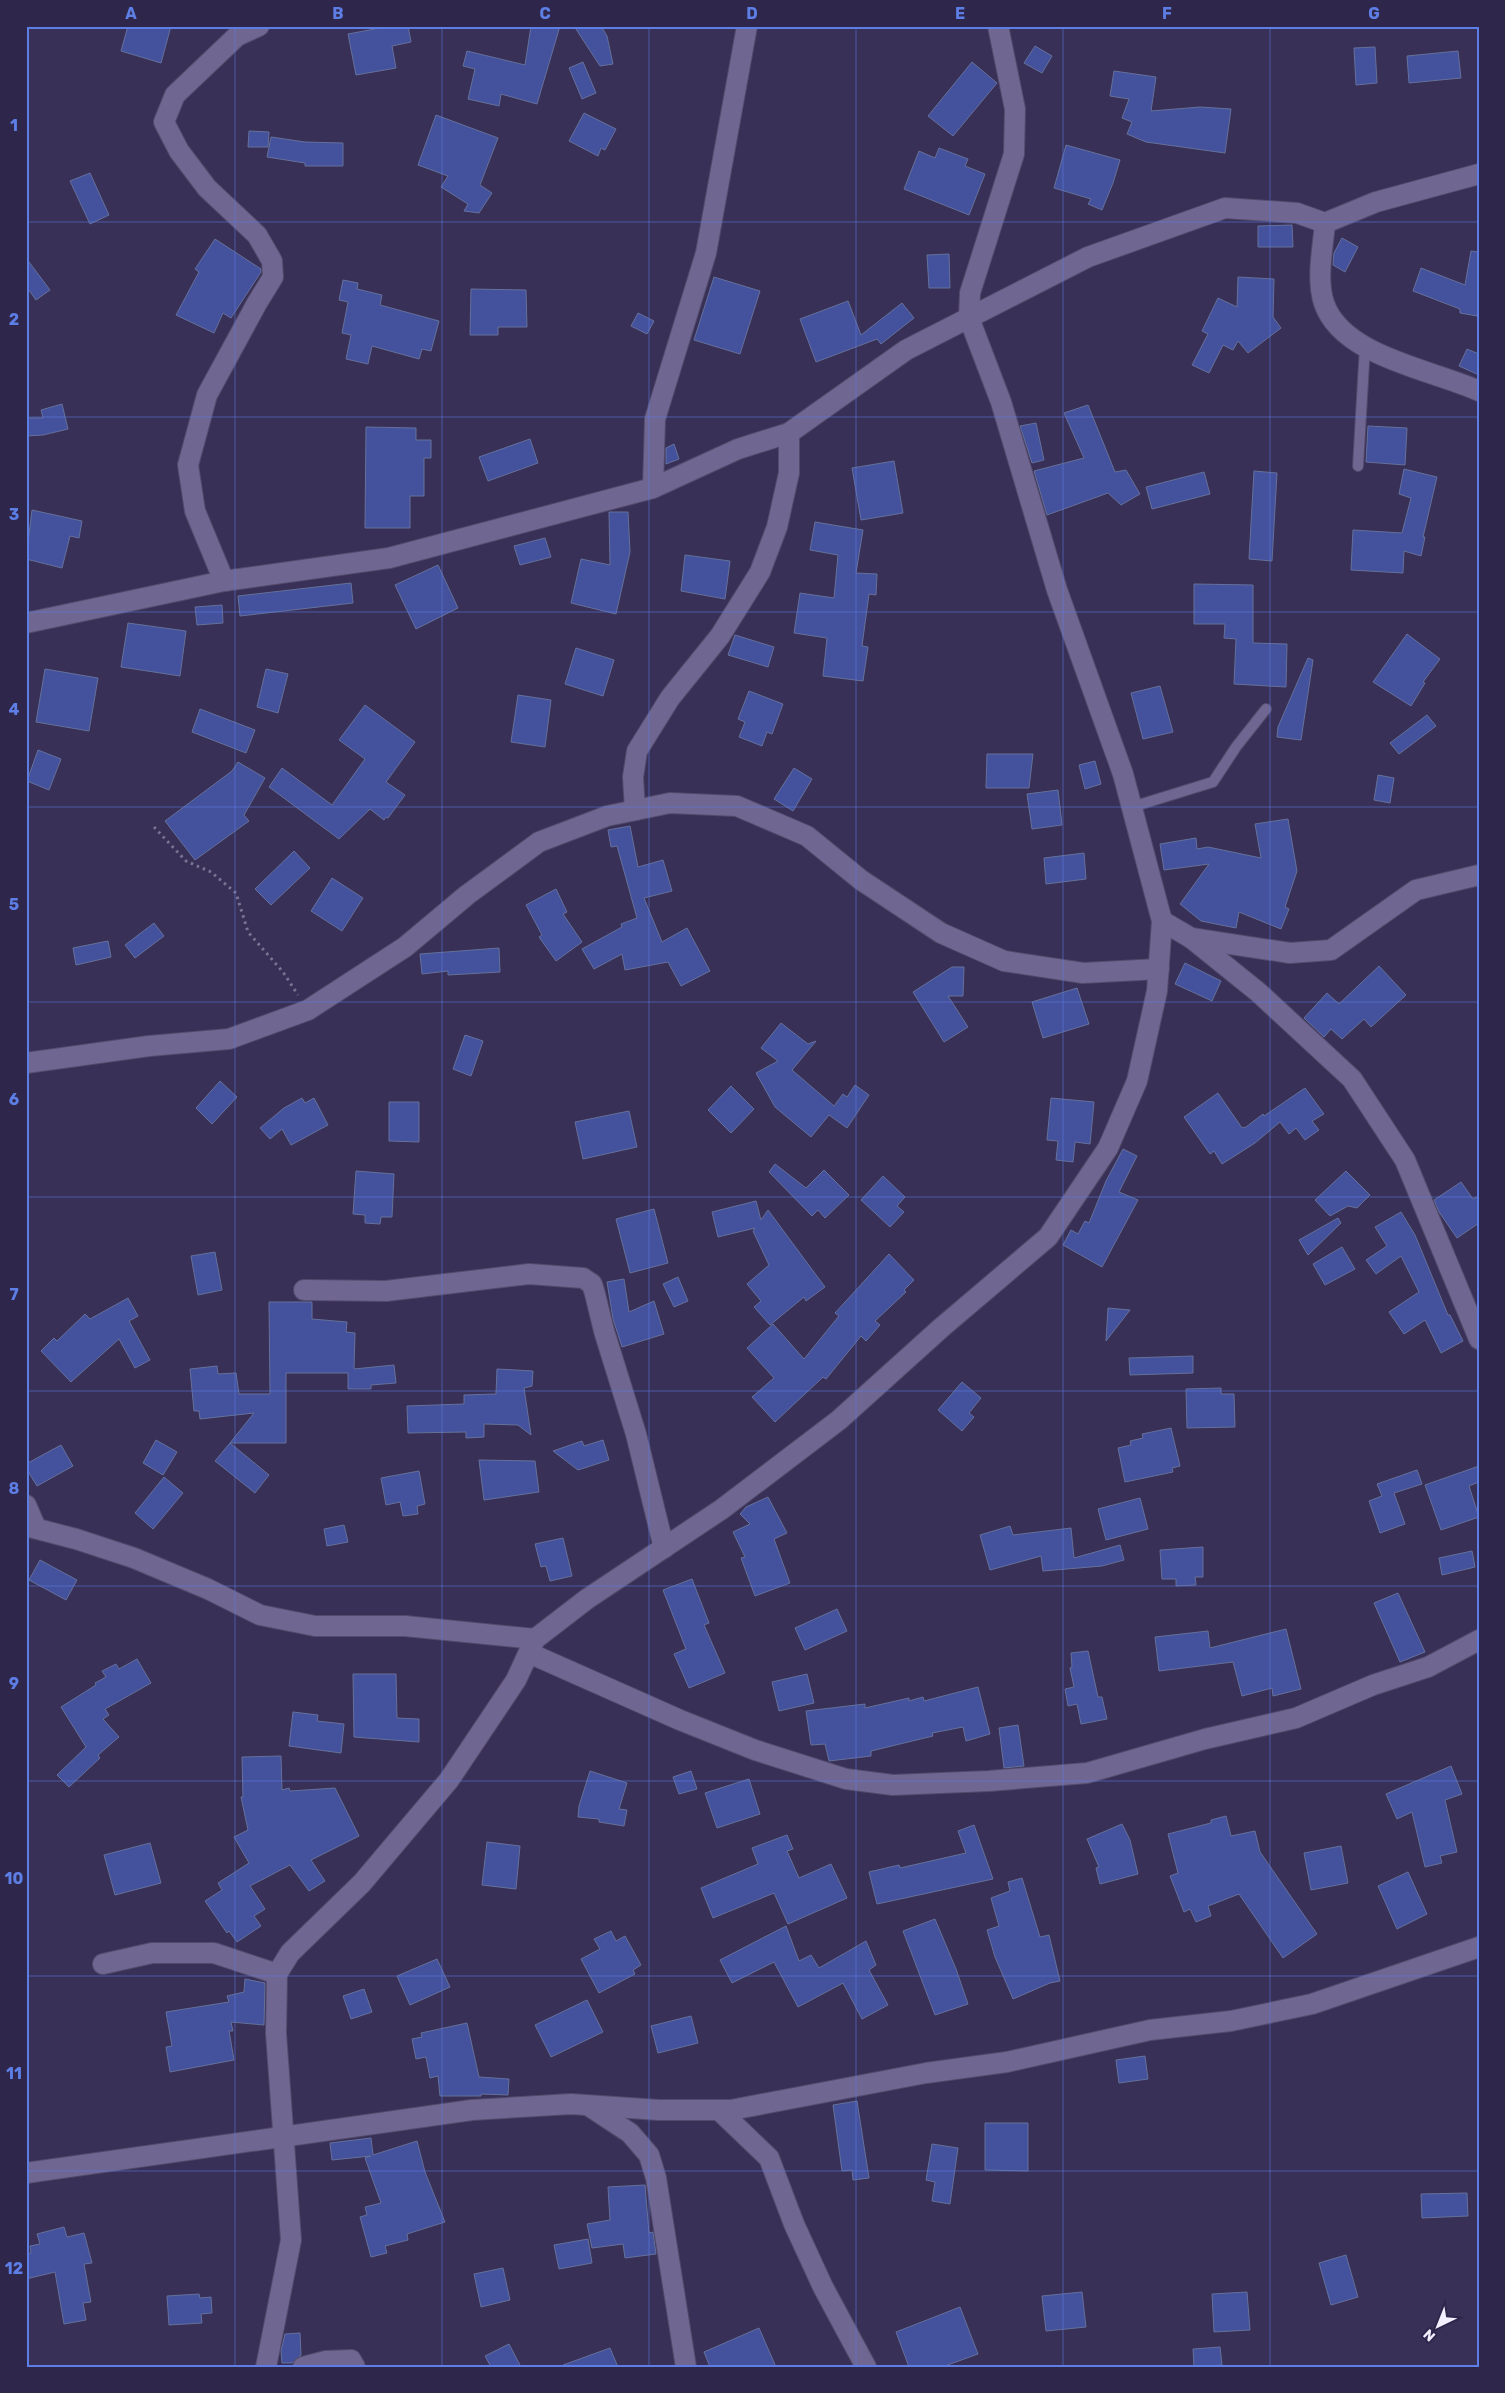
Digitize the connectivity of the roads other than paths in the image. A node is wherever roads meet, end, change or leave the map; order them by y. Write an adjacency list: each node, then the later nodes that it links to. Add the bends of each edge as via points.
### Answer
1 (259, 26): 12 (street, via 237,36 175,95 164,122 179,150 207,188 257,235 272,261 274,277 207,395 188,465 195,511)
2 (748, 26): 11 (street, via 706,253 655,419)
3 (998, 26): 6 (street, via 1015,109 1014,154 970,293)
4 (1479, 174): 5 (street, via 1376,202)
5 (1325, 223): 6 (street, via 1297,213 1225,208 1088,257); 7 (street, via 1321,276 1324,303 1339,327)
6 (969, 318): 9 (street, via 906,350); 15 (street, via 1002,402 1057,590)
7 (1365, 346): 8 (street, via 1408,366); 10 (lane)
8 (1479, 391)
9 (789, 433): 11 (street, via 738,449); 16 (street, via 790,473 777,527 760,572 720,636 670,698 637,752 633,777)
10 (1358, 466)
11 (653, 488): 12 (street, via 389,558)
12 (224, 581): 13 (street)
13 (26, 623)
14 (1266, 709): 15 (lane, via 1236,746 1213,782)
15 (1132, 807): 18 (street)
16 (634, 810): 20 (street, via 670,803 737,806 807,836 861,880 941,933 1004,961 1083,973); 21 (street, via 607,816 539,842 467,895 405,947 308,1010 229,1039)
17 (1479, 875): 19 (street, via 1416,890 1331,950 1290,953)
18 (1162, 921): 19 (street); 20 (street)
19 (1190, 938): 23 (street, via 1258,992 1352,1079 1405,1160)
20 (1159, 969): 27 (street, via 1137,1081 1108,1148 1048,1237 839,1420 722,1509)
21 (26, 1063)
22 (304, 1290): 27 (street, via 386,1291 529,1274 583,1278 592,1284 636,1434)
23 (1472, 1301): 24 (street)
24 (1479, 1339)
25 (26, 1505): 26 (street)
26 (31, 1527): 29 (street, via 134,1558 260,1615 315,1626 405,1626)
27 (664, 1548): 29 (street, via 587,1599)
28 (1479, 1640): 29 (street, via 1428,1667 1373,1685 1296,1718 1205,1738 1086,1773 893,1785 846,1779 755,1750 680,1720)
29 (532, 1646): 32 (street, via 516,1680 449,1780 362,1883 290,1953)
30 (1479, 1947): 34 (street, via 1312,2004 1231,2021 1150,2030 1007,2062 926,2073)
31 (103, 1964): 32 (street, via 152,1953 214,1953)
32 (277, 1974): 35 (street, via 276,2033)
33 (588, 2105): 34 (street); 35 (street, via 472,2110 344,2130); 40 (street, via 630,2133 649,2155 656,2178)
34 (720, 2111): 41 (street, via 769,2158 823,2287)
35 (284, 2135): 36 (street); 37 (street, via 291,2240)
36 (26, 2173)
37 (266, 2367)
38 (303, 2367): 39 (street, via 326,2361 351,2360)
39 (355, 2367)
40 (686, 2367)
41 (866, 2367)

